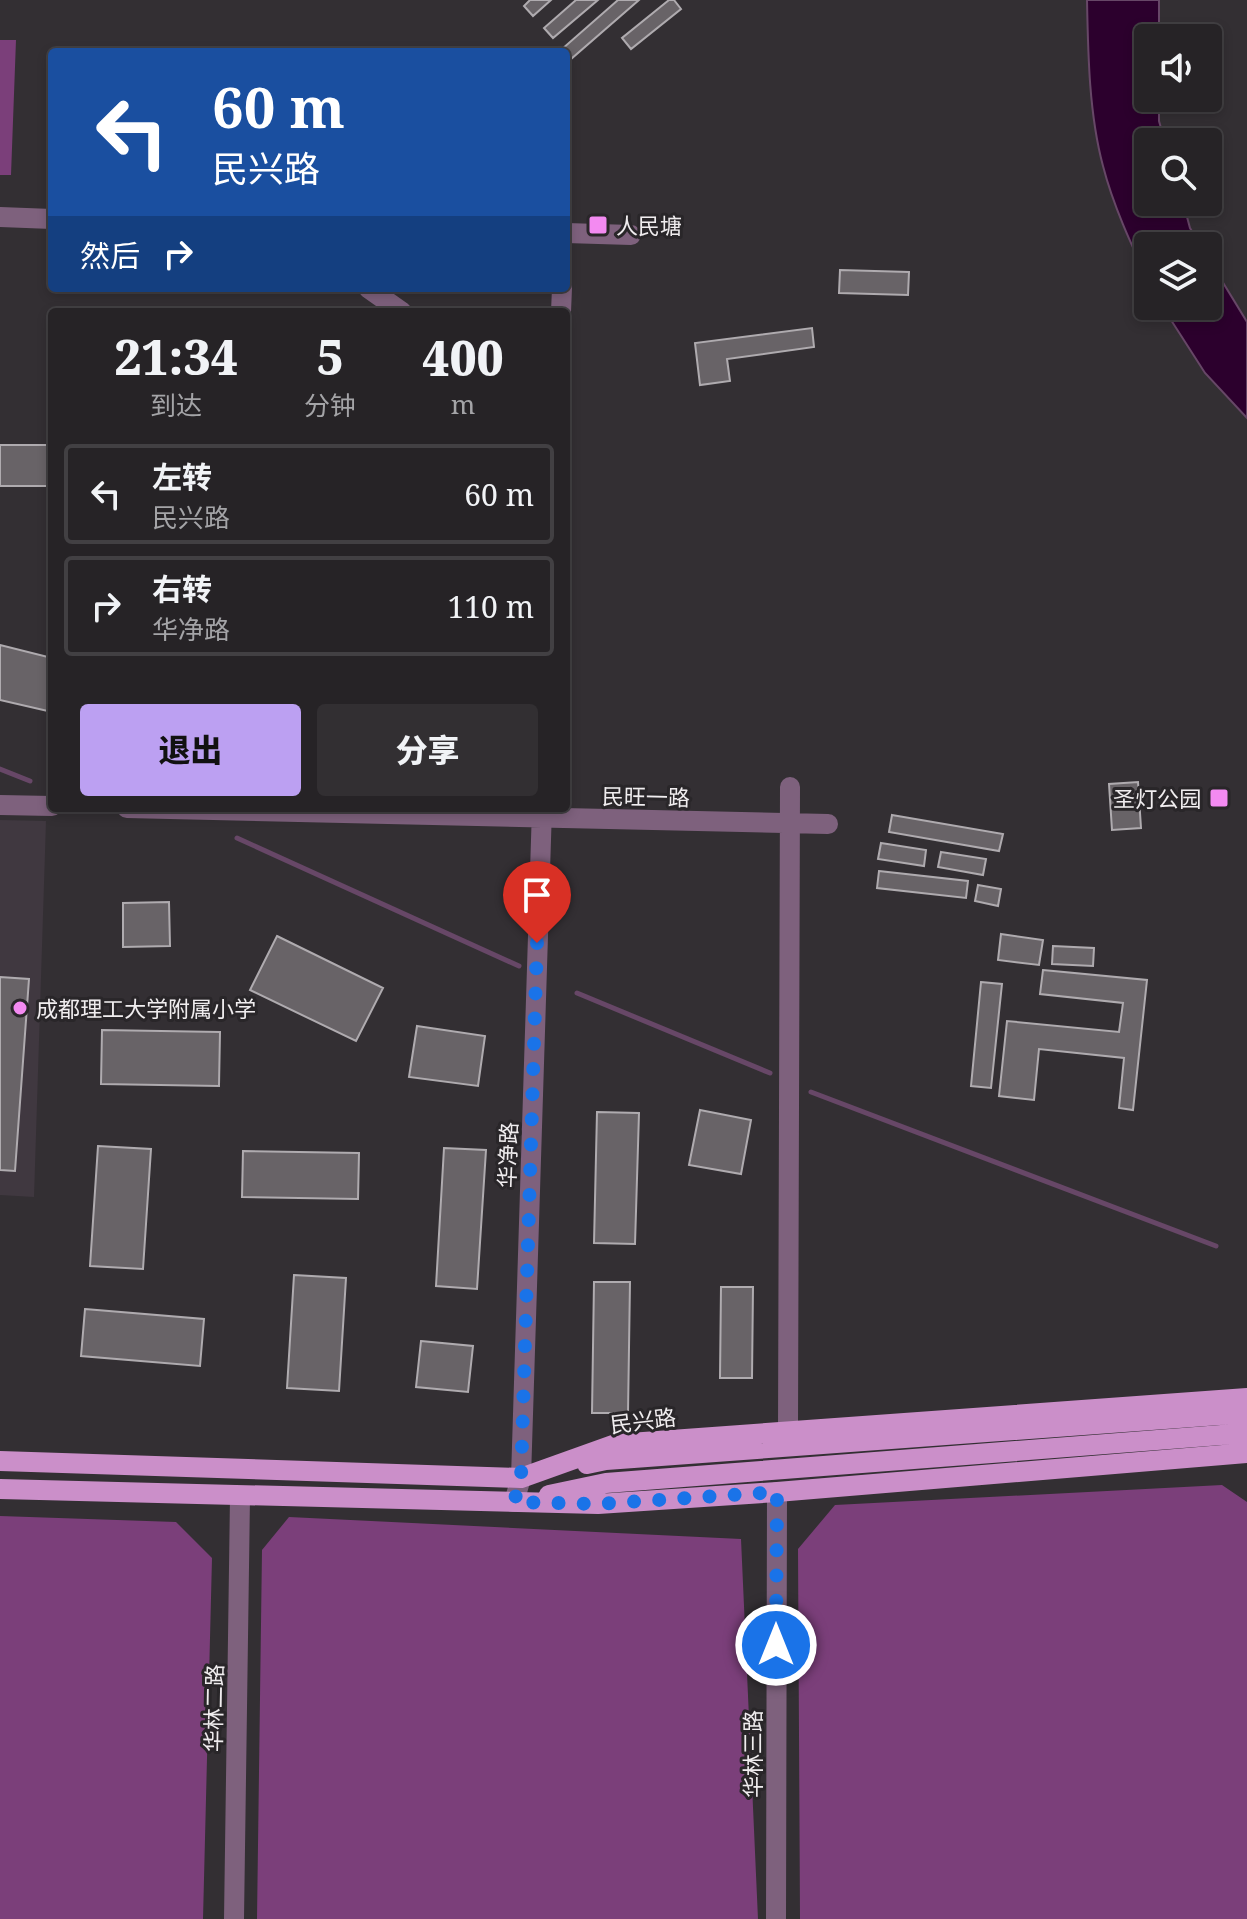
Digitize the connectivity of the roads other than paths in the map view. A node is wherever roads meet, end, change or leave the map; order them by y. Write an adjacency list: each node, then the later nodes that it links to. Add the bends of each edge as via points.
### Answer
1 (0, 217): 2 (street)
2 (48, 219)
3 (570, 233): 4 (street)
4 (631, 235)
5 (374, 292): 6 (street)
6 (396, 308)
7 (790, 787): 12 (street)
8 (0, 805): 9 (street)
9 (48, 806)
10 (458, 812): 11 (street, 民旺一路)
11 (541, 813): 12 (street, 民旺一路); 20 (street, 华净路)
12 (790, 823): 13 (street, 民旺一路); 16 (street)
13 (828, 824)
14 (1247, 1398): 16 (main road, 民兴路)
15 (1247, 1413): 20 (main road, 民兴路, via 606,1460)
16 (788, 1431): 20 (main road, 民兴路, via 616,1444)
17 (1247, 1433): 24 (main road, via 606,1483)
18 (1247, 1453): 22 (main road)
19 (0, 1461): 20 (main road, 民兴路)
20 (521, 1478): 24 (street, 华净路)
21 (0, 1489): 23 (main road)
22 (777, 1492): 24 (main road, via 598,1504); 26 (street, 华林三路)
23 (240, 1497): 24 (main road); 25 (street, 华林二路)
24 (514, 1502)
25 (234, 1919)
26 (776, 1919)

